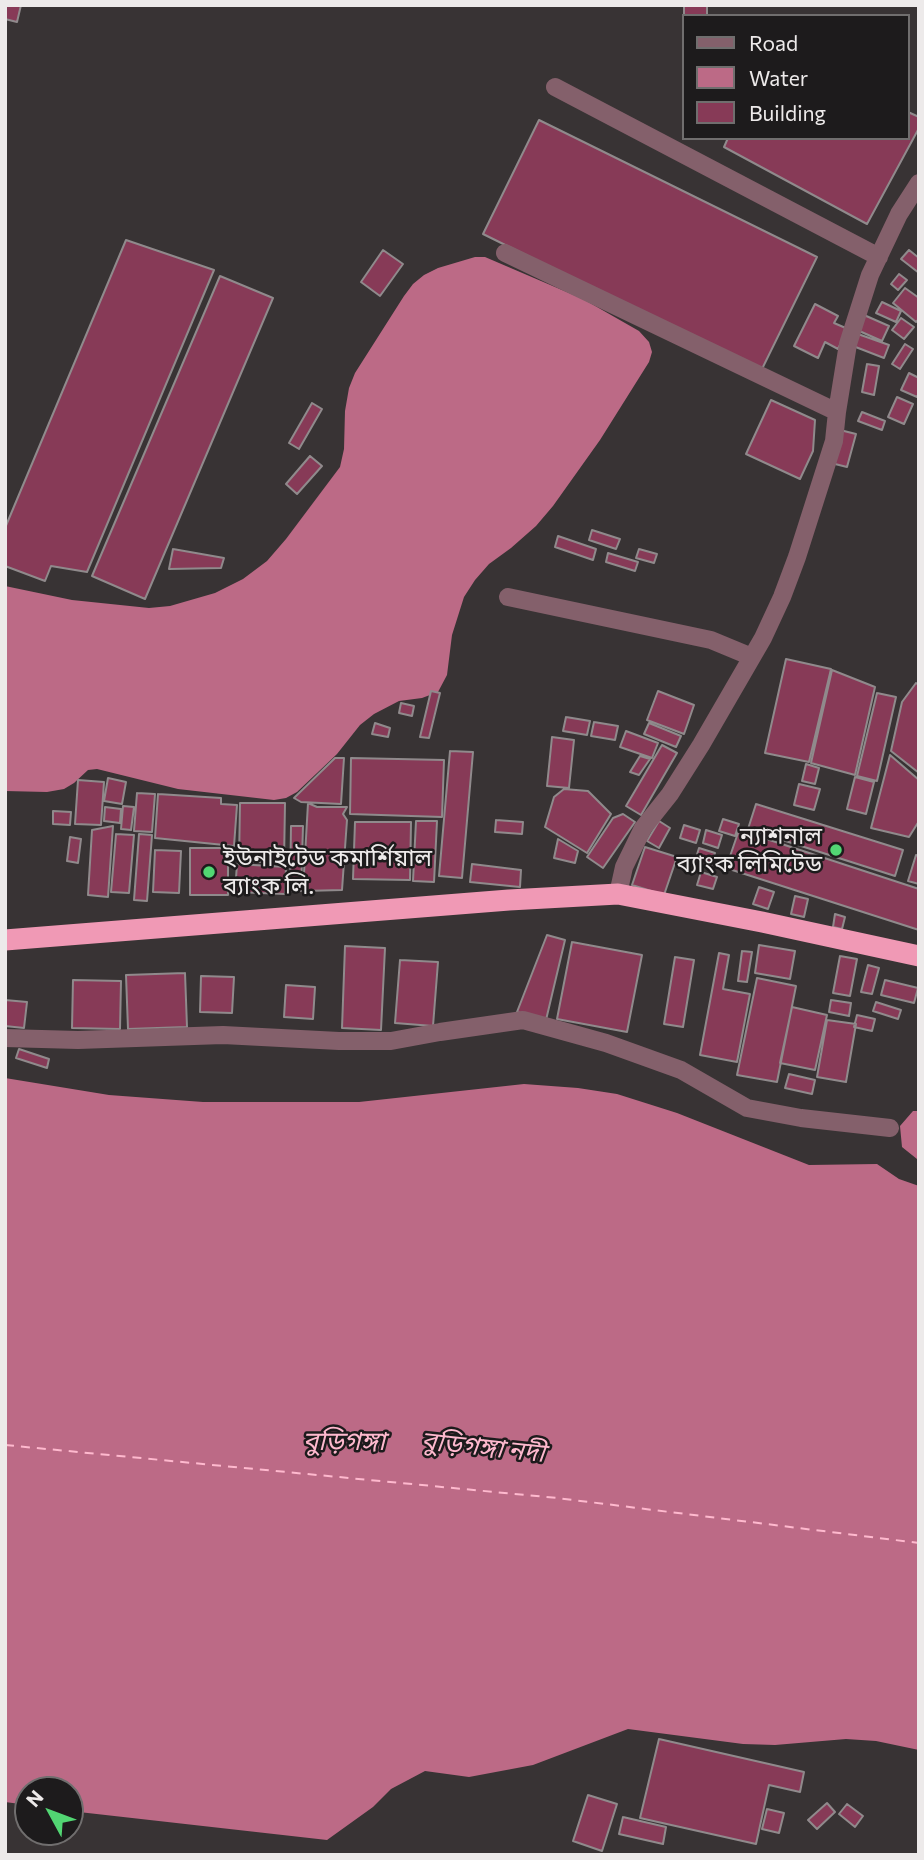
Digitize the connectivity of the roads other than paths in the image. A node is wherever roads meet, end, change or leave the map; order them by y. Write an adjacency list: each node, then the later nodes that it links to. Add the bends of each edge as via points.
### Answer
1 (555, 87): 4 (street)
2 (919, 183): 4 (street)
3 (505, 253): 5 (street)
4 (879, 257): 5 (street, via 848,344)
5 (837, 412): 7 (street, via 834,442 797,557)
6 (508, 597): 7 (street, via 711,640)
7 (752, 657): 8 (street, via 670,794 643,828 624,867)
8 (618, 894): 9 (highway); 10 (highway)
9 (5, 940)
10 (919, 956)
11 (5, 1038): 12 (street, via 223,1035 391,1041 523,1020 681,1070 747,1108)
12 (890, 1128)

